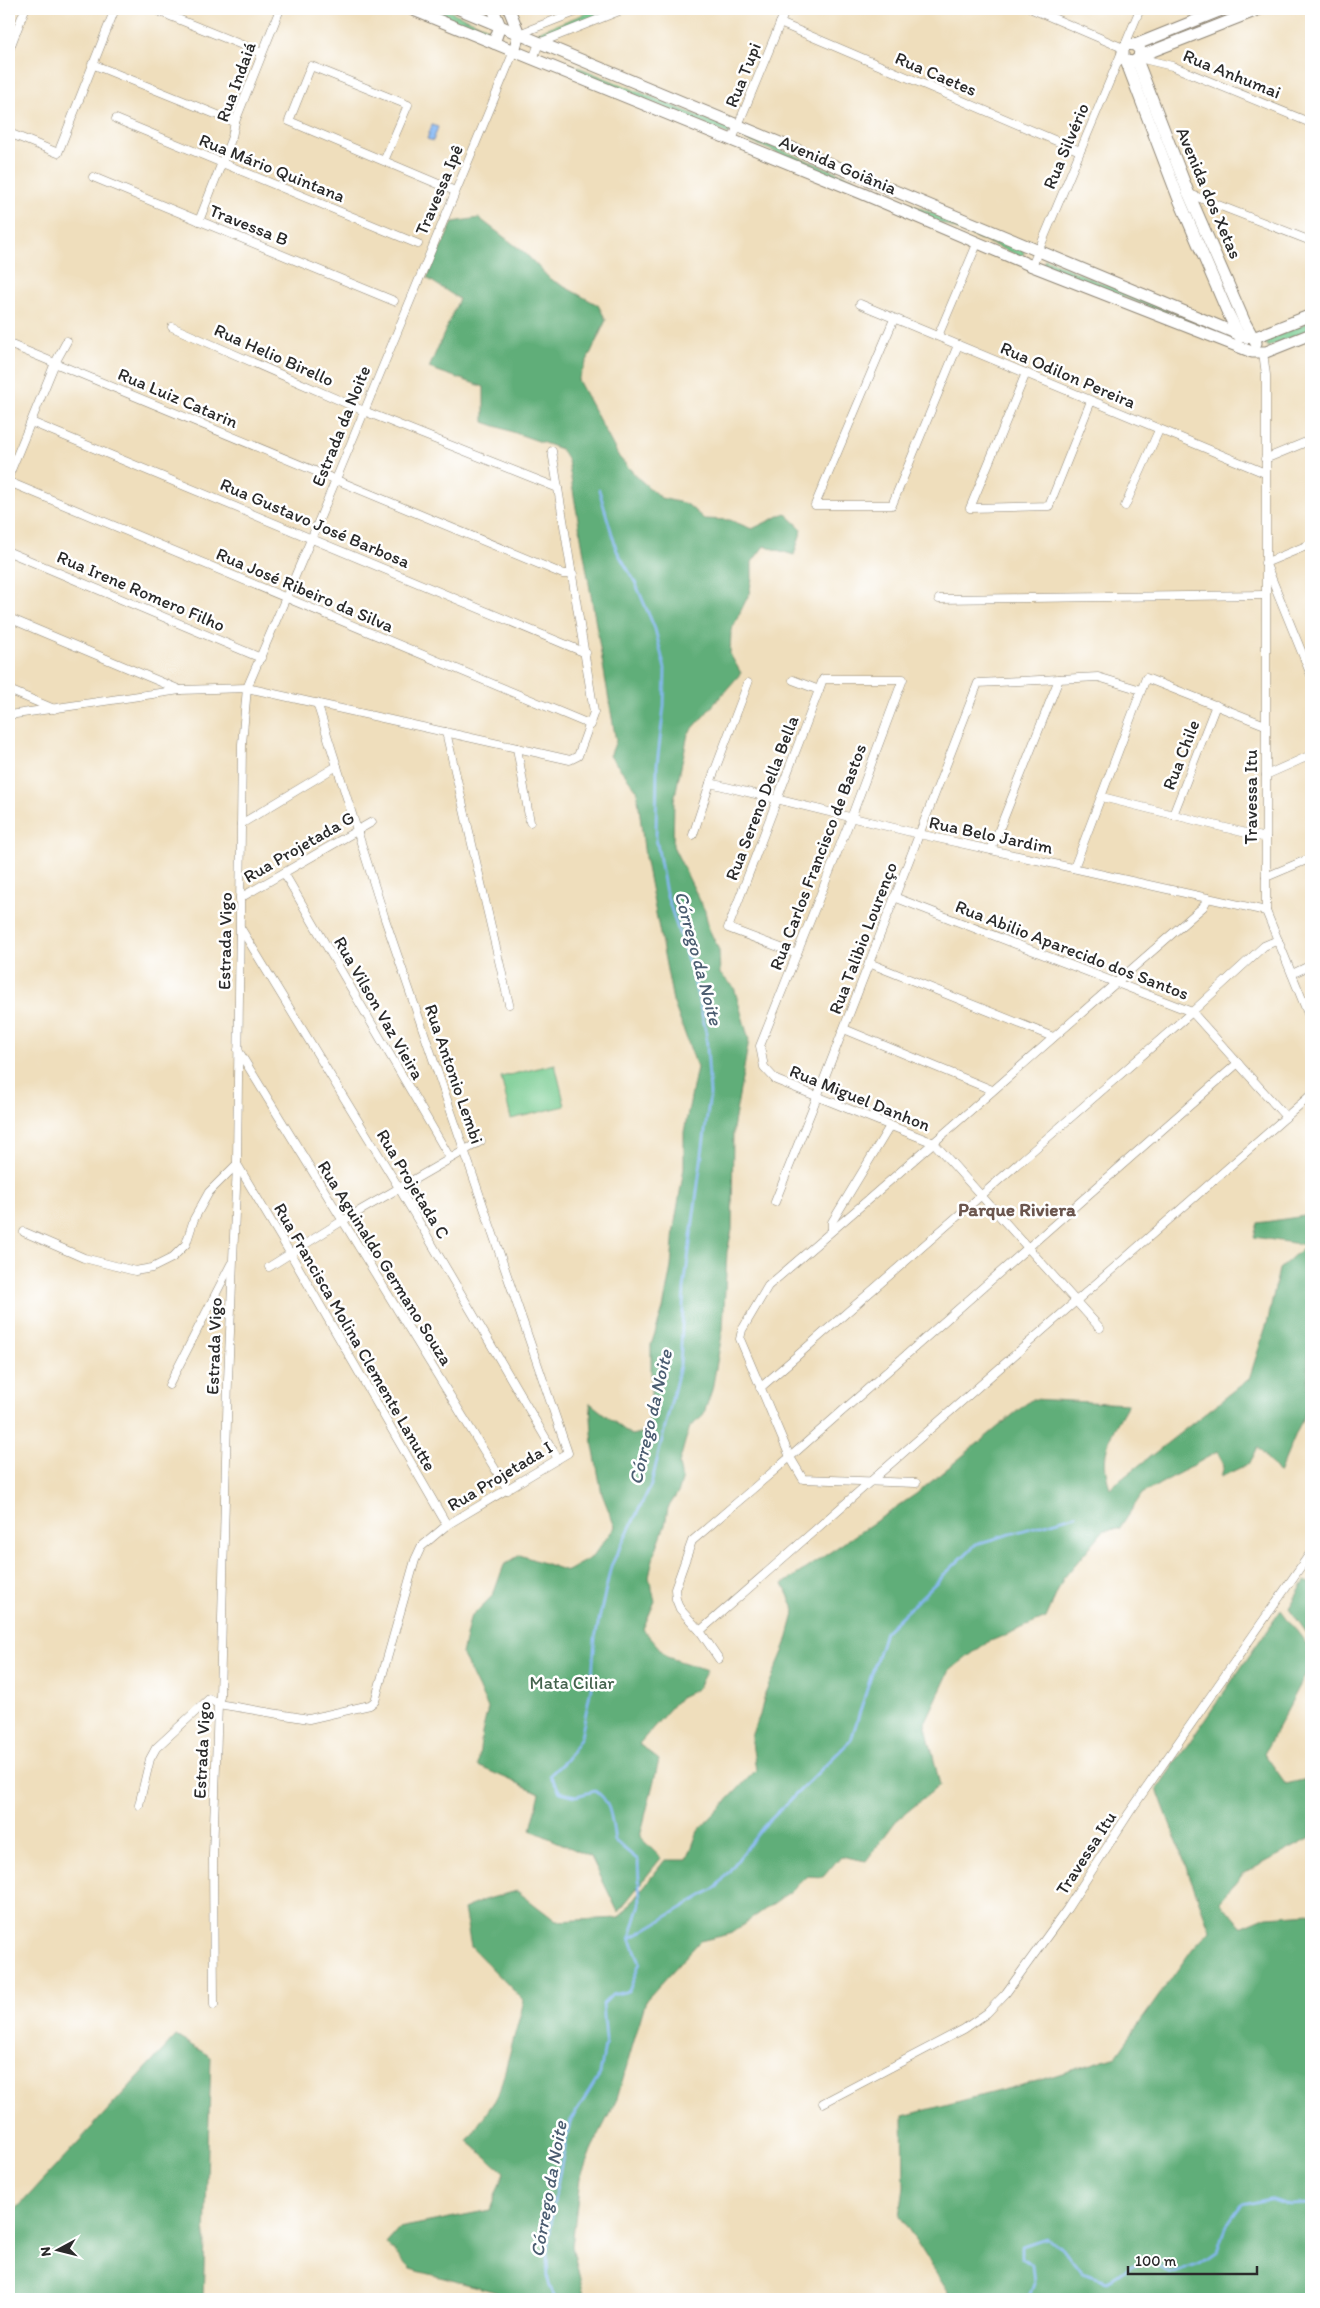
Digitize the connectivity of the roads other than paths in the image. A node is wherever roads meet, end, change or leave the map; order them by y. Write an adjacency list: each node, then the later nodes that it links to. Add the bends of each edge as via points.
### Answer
1 (25, 9): 21 (street)
2 (115, 9): 26 (street)
3 (153, 9): 23 (street)
4 (280, 9): 23 (street, Rua Indaiá)
5 (411, 9): 20 (street, Avenida Goiânia)
6 (459, 9): 17 (street, Avenida Goiânia)
7 (493, 9): 17 (street)
8 (509, 9): 18 (street)
9 (583, 9): 18 (street)
10 (624, 9): 19 (street)
11 (786, 9): 16 (street, Rua Tupi)
12 (1032, 9): 24 (street, Rua Anhumai)
13 (1140, 9): 24 (street, Rua Silvério)
14 (1224, 9): 24 (street)
15 (1260, 9): 24 (street)
16 (780, 24): 30 (street, Rua Tupi); 33 (street, Rua Caetes)
17 (500, 26): 18 (street, Avenida Goiânia); 20 (street)
18 (519, 34): 19 (street, Avenida Goiânia); 22 (street)
19 (539, 42): 25 (street); 30 (street, Avenida Goiânia)
20 (494, 43): 22 (street, Avenida Goiânia)
21 (9, 50)
22 (514, 51): 25 (street, Avenida Goiânia); 38 (street, Travessa Ipê)
23 (262, 52): 28 (street, Rua Indaiá)
24 (1131, 53): 29 (street, Rua Anhumai, via 1172,66); 33 (street, Rua Silvério); 40 (street, Avenida dos Xetas)
25 (533, 59): 32 (street, Avenida Goiânia)
26 (92, 64): 28 (street); 31 (street, via 58,153)
27 (116, 119): 35 (street, Rua Mário Quintana)
28 (234, 122): 35 (street, Rua Indaiá)
29 (1311, 123)
30 (739, 125): 32 (street, Rua Tupi); 37 (street, Avenida Goiânia)
31 (9, 133)
32 (732, 140): 39 (street, Avenida Goiânia)
33 (1080, 151): 45 (street, Rua Silvério)
34 (384, 161): 34 (street, via 289,122 311,66 408,104); 38 (street)
35 (222, 163): 41 (street, Rua Indaiá); 43 (street, Rua Mário Quintana)
36 (93, 177): 41 (street, Travessa B)
37 (867, 179): 39 (street); 45 (street, Avenida Goiânia)
38 (455, 191): 59 (street, Travessa Ipê)
39 (861, 193): 44 (street, Avenida Goiânia)
40 (1183, 194): 42 (street); 49 (street, Avenida dos Xetas); 57 (street, Avenida dos Xetas)
41 (199, 221): 47 (street, Travessa B)
42 (1311, 241)
43 (418, 244)
44 (977, 244): 46 (street, Avenida Goiânia); 56 (street)
45 (1038, 250): 46 (street, Rua Silvério); 53 (street, Avenida Goiânia)
46 (1032, 266): 62 (street, Avenida Goiânia)
47 (394, 301)
48 (860, 304): 51 (street, Rua Odilon Pereira)
49 (1227, 311): 53 (street); 55 (street, Avenida dos Xetas)
50 (1311, 315): 57 (street)
51 (894, 319): 56 (street, Rua Odilon Pereira); 61 (street, via 815,505 892,505)
52 (172, 327): 66 (street, Rua Helio Birello)
53 (1219, 327): 55 (street, Avenida Goiânia)
54 (1311, 334): 62 (street)
55 (1239, 335): 57 (street); 62 (street, Avenida dos Xetas)
56 (938, 336): 61 (street, Rua Odilon Pereira)
57 (1253, 338): 62 (street, Avenida dos Xetas)
58 (67, 341): 63 (street)
59 (392, 341): 66 (street, Estrada da Noite)
60 (9, 344): 63 (street, Rua Luiz Catarin)
61 (958, 345): 64 (street, Rua Odilon Pereira)
62 (1257, 352): 71 (street, Travessa Itu, via 1266,374)
63 (55, 363): 67 (street); 74 (street, Rua Luiz Catarin)
64 (1026, 373): 65 (street, Rua Odilon Pereira); 65 (street, via 970,508 1049,506)
65 (1091, 401): 68 (street, Rua Odilon Pereira)
66 (364, 411): 74 (street, Estrada da Noite); 76 (street, Rua Helio Birello)
67 (31, 422): 73 (street); 78 (street, Rua Gustavo José Barbosa)
68 (1159, 430): 72 (street, Rua Odilon Pereira); 77 (street)
69 (1311, 440): 71 (street)
70 (552, 451): 76 (street)
71 (1265, 459): 72 (street, Travessa Itu)
72 (1265, 473): 81 (street, Travessa Itu)
73 (9, 475)
74 (335, 480): 78 (street, Estrada da Noite); 82 (street, Rua Luiz Catarin, via 563,574)
75 (9, 482): 84 (street, Rua José Ribeiro da Silva)
76 (558, 488): 82 (street)
77 (1126, 506)
78 (312, 537): 84 (street, Estrada da Noite); 88 (street, Rua Gustavo José Barbosa)
79 (1311, 544): 81 (street)
80 (9, 552): 90 (street, Rua Irene Romero Filho)
81 (1265, 563): 83 (street, Travessa Itu); 89 (street)
82 (573, 574): 88 (street)
83 (1265, 595): 85 (street); 105 (street, Travessa Itu)
84 (286, 598): 90 (street, Estrada da Noite); 106 (street, Rua José Ribeiro da Silva)
85 (939, 599)
86 (9, 618): 98 (street)
87 (1311, 651): 89 (street)
88 (586, 653): 106 (street, via 594,712)
89 (1303, 655): 91 (street)
90 (261, 658): 96 (street, Estrada da Noite)
91 (1311, 675)
92 (902, 679): 99 (street, Rua Sereno Della Bella, via 824,679); 116 (street, Rua Carlos Francisco de Bastos)
93 (1059, 679): 100 (street, via 1108,678); 121 (street, Rua Talibio Lourenço, via 978,683); 124 (street)
94 (793, 680): 99 (street)
95 (748, 682): 112 (street)
96 (247, 688): 98 (street); 101 (street); 119 (street, Estrada Vigo, via 242,744)
97 (9, 690): 103 (street)
98 (180, 690): 103 (street)
99 (819, 690): 114 (street, Rua Sereno Della Bella)
100 (1141, 690): 102 (street, via 1146,678); 113 (street)
101 (318, 703): 107 (street); 110 (street, Rua Antonio Lembi)
102 (1216, 705): 105 (street); 115 (street, Rua Chile)
103 (56, 710): 104 (street)
104 (9, 715)
105 (1266, 724): 111 (street, Travessa Itu)
106 (591, 725): 108 (street, via 578,756 570,760)
107 (446, 732): 108 (street); 140 (street)
108 (517, 748): 118 (street)
109 (1311, 755): 111 (street)
110 (337, 766): 119 (street); 120 (street, Rua Antonio Lembi)
111 (1266, 775): 123 (street, Travessa Itu)
112 (710, 784): 114 (street, Rua Belo Jardim); 122 (street)
113 (1102, 797): 115 (street); 126 (street)
114 (778, 801): 116 (street, Rua Belo Jardim); 135 (street, Rua Sereno Della Bella, via 728,928)
115 (1173, 815): 123 (street)
116 (851, 818): 121 (street, Rua Belo Jardim); 135 (street, Rua Carlos Francisco de Bastos)
117 (372, 822): 120 (street, Rua Projetada G)
118 (530, 822)
119 (241, 824): 130 (street, Estrada Vigo)
120 (358, 830): 127 (street, Rua Projetada G); 155 (street, Rua Antonio Lembi)
121 (919, 834): 124 (street, Rua Belo Jardim); 129 (street, Rua Talibio Lourenço)
122 (694, 835)
123 (1266, 838): 128 (street, Travessa Itu)
124 (991, 850): 126 (street, Rua Belo Jardim)
125 (1311, 858): 128 (street)
126 (1074, 868): 131 (street, Rua Belo Jardim)
127 (284, 873): 130 (street, Rua Projetada G); 156 (street, Rua Vilson Vaz Vieira)
128 (1266, 877): 132 (street, Travessa Itu)
129 (894, 897): 136 (street, Rua Talibio Lourenço); 139 (street, Rua Abilio Aparecido dos Santos)
130 (240, 898): 133 (street, Estrada Vigo)
131 (1208, 898): 132 (street, Rua Belo Jardim); 139 (street, via 1203,907)
132 (1266, 910): 134 (street, Travessa Itu)
133 (239, 926): 146 (street, Estrada Vigo); 158 (street, Rua Projetada C)
134 (1278, 940): 138 (street, Travessa Itu); 141 (street, via 1264,946)
135 (797, 954): 145 (street, Rua Carlos Francisco de Bastos)
136 (869, 964): 143 (street, Rua Talibio Lourenço); 144 (street)
137 (1311, 965): 138 (street)
138 (1292, 974): 142 (street, Travessa Itu)
139 (1117, 982): 141 (street, Rua Abilio Aparecido dos Santos); 144 (street)
140 (508, 1004)
141 (1192, 1012): 147 (street, Rua Abilio Aparecido dos Santos); 159 (street)
142 (1311, 1021)
143 (844, 1029): 148 (street); 150 (street, Rua Talibio Lourenço)
144 (1053, 1038): 148 (street)
145 (760, 1046): 150 (street, Rua Miguel Danhon, via 764,1067 776,1080)
146 (238, 1050): 157 (street, Estrada Vigo); 161 (street, Rua Aguinaldo Germano Souza)
147 (1238, 1063): 151 (street, Rua Abilio Aparecido dos Santos); 164 (street)
148 (992, 1090): 154 (street)
149 (1311, 1095): 151 (street)
150 (818, 1097): 152 (street, Rua Miguel Danhon); 160 (street, Rua Talibio Lourenço)
151 (1286, 1117): 168 (street)
152 (890, 1126): 154 (street, Rua Miguel Danhon); 162 (street, via 832,1222)
153 (481, 1141): 155 (street)
154 (934, 1144): 159 (street, Rua Miguel Danhon); 162 (street)
155 (464, 1150): 156 (street); 172 (street, Rua Antonio Lembi)
156 (450, 1158): 158 (street)
157 (236, 1164): 163 (street, via 209,1192 194,1219 186,1244 172,1258 152,1268 134,1271 84,1258); 165 (street, Rua Francisca Molina Clemente Lanutte); 166 (street, Estrada Vigo)
158 (399, 1188): 161 (street); 173 (street, Rua Projetada C)
159 (982, 1196): 164 (street, Rua Miguel Danhon); 171 (street)
160 (774, 1202)
161 (342, 1221): 165 (street); 179 (street, Rua Aguinaldo Germano Souza)
162 (832, 1230): 171 (street, via 768,1286 742,1330 740,1339)
163 (24, 1232)
164 (1028, 1248): 168 (street, Rua Miguel Danhon); 175 (street)
165 (290, 1253): 167 (street); 180 (street, Rua Francisca Molina Clemente Lanutte)
166 (232, 1262): 170 (street); 184 (street, Estrada Vigo)
167 (269, 1267)
168 (1076, 1301): 169 (street, Rua Miguel Danhon); 177 (street)
169 (1100, 1328)
170 (169, 1385)
171 (760, 1388): 175 (street)
172 (558, 1423): 173 (street); 174 (street, Rua Antonio Lembi)
173 (543, 1431): 176 (street, Rua Projetada C)
174 (568, 1453): 176 (street, Rua Projetada I)
175 (790, 1458): 177 (street, via 803,1479); 182 (street, via 692,1540 675,1589 680,1610)
176 (558, 1459): 179 (street, Rua Projetada I)
177 (868, 1482): 178 (street); 182 (street)
178 (916, 1484)
179 (508, 1490): 180 (street, Rua Projetada I)
180 (447, 1525): 184 (street, Rua Projetada I, via 421,1547 415,1560 375,1702 309,1719)
181 (1311, 1552): 187 (street, Travessa Itu, via 1129,1813 1067,1909 1006,1992 987,2013 964,2029)
182 (700, 1631): 183 (street)
183 (720, 1659)
184 (218, 1704): 185 (street, via 209,1699 156,1748 150,1759); 186 (street, Estrada Vigo, via 213,1854)
185 (139, 1805)
186 (214, 2004)
187 (823, 2103)

